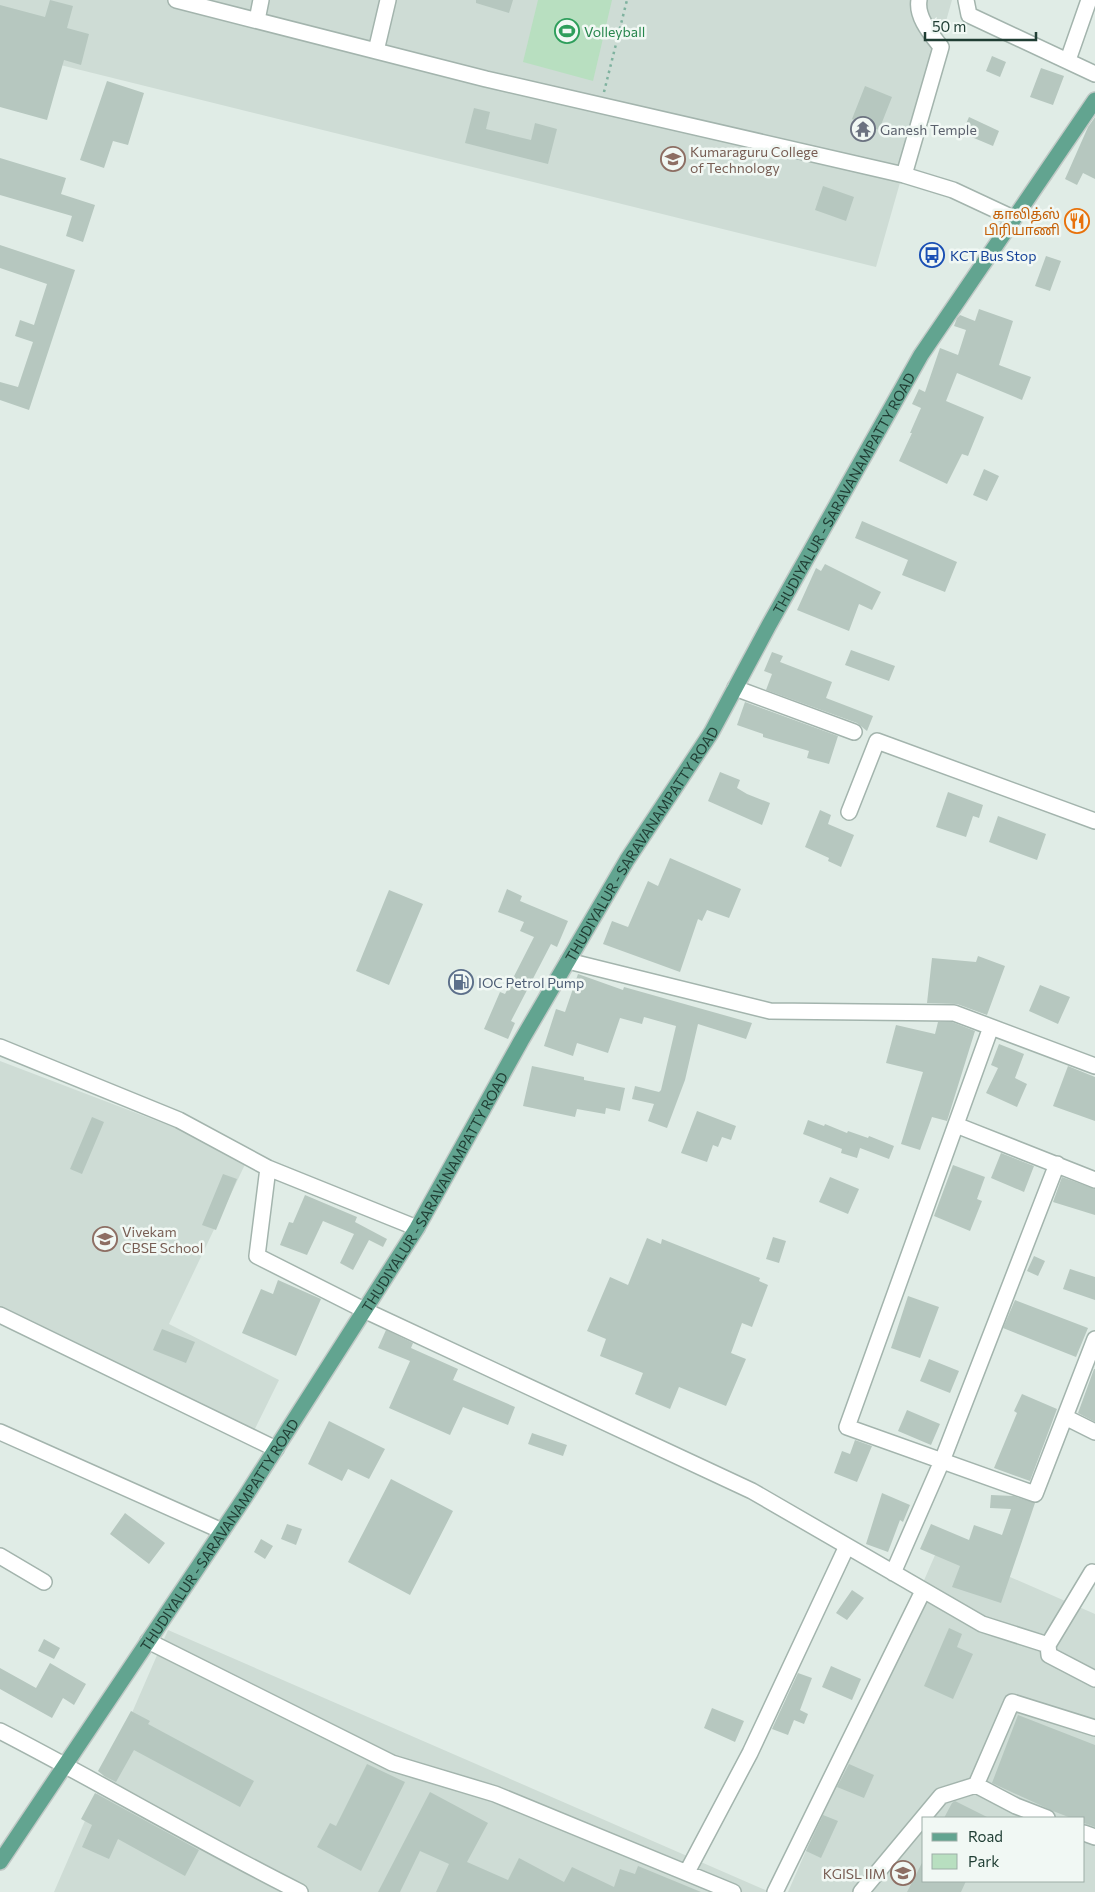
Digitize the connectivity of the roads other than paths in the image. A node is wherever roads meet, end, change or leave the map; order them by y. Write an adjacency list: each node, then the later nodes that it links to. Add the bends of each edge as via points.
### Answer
1 (176, 0): 7 (street)
2 (261, 0): 7 (street)
3 (388, 0): 8 (street)
4 (919, 0): 12 (street, via 918,7 928,30 941,47)
5 (966, 0): 9 (street, via 969,15)
6 (1089, 0): 9 (street)
7 (256, 20): 8 (street)
8 (376, 51): 12 (street)
9 (1068, 60): 10 (street)
10 (1095, 74)
11 (1094, 104): 13 (main road, THUDIYALUR - SARAVANAMPATTY ROAD)
12 (904, 175): 13 (street, via 953,190)
13 (1014, 218): 14 (main road, THUDIYALUR - SARAVANAMPATTY ROAD, via 921,355)
14 (735, 688): 15 (street); 18 (main road, THUDIYALUR - SARAVANAMPATTY ROAD, via 711,733 627,860)
15 (854, 732)
16 (849, 812): 17 (street, via 877,741)
17 (1095, 821)
18 (568, 961): 19 (street, via 770,1011 954,1013); 26 (main road, THUDIYALUR - SARAVANAMPATTY ROAD)
19 (991, 1027): 21 (street); 22 (street)
20 (0, 1047): 24 (street, via 179,1120)
21 (1095, 1066)
22 (956, 1124): 23 (street); 34 (street, via 847,1427)
23 (1057, 1164): 25 (street); 34 (street)
24 (268, 1168): 26 (street); 27 (street, via 257,1256)
25 (1095, 1180)
26 (417, 1228): 27 (main road, THUDIYALUR - SARAVANAMPATTY ROAD)
27 (364, 1310): 33 (main road, THUDIYALUR - SARAVANAMPATTY ROAD); 36 (street, via 752,1491)
28 (0, 1315): 33 (street)
29 (1095, 1338): 30 (street)
30 (1065, 1417): 32 (street); 34 (street, via 1035,1494)
31 (0, 1432): 35 (street)
32 (1095, 1432)
33 (276, 1449): 35 (main road, THUDIYALUR - SARAVANAMPATTY ROAD)
34 (942, 1460): 39 (street)
35 (222, 1531): 42 (main road, THUDIYALUR - SARAVANAMPATTY ROAD)
36 (847, 1546): 39 (street); 53 (street, via 750,1753)
37 (0, 1556): 40 (street)
38 (1092, 1572): 43 (street)
39 (893, 1573): 41 (street)
40 (44, 1582)
41 (924, 1591): 43 (street, via 982,1624); 56 (street)
42 (148, 1641): 47 (main road, THUDIYALUR - SARAVANAMPATTY ROAD); 53 (street, via 392,1763 495,1794)
43 (1048, 1645): 44 (street, via 1049,1655)
44 (1095, 1679)
45 (1095, 1728): 48 (street, via 1012,1702)
46 (0, 1730): 47 (street)
47 (65, 1764): 52 (main road, THUDIYALUR - SARAVANAMPATTY ROAD); 54 (street, via 224,1854)
48 (976, 1785): 49 (street, via 941,1796); 50 (street)
49 (924, 1817)
50 (1044, 1817)
51 (922, 1819): 57 (street)
52 (0, 1862)
53 (687, 1872): 55 (street)
54 (300, 1892)
55 (733, 1892)
56 (775, 1892)
57 (861, 1892)

